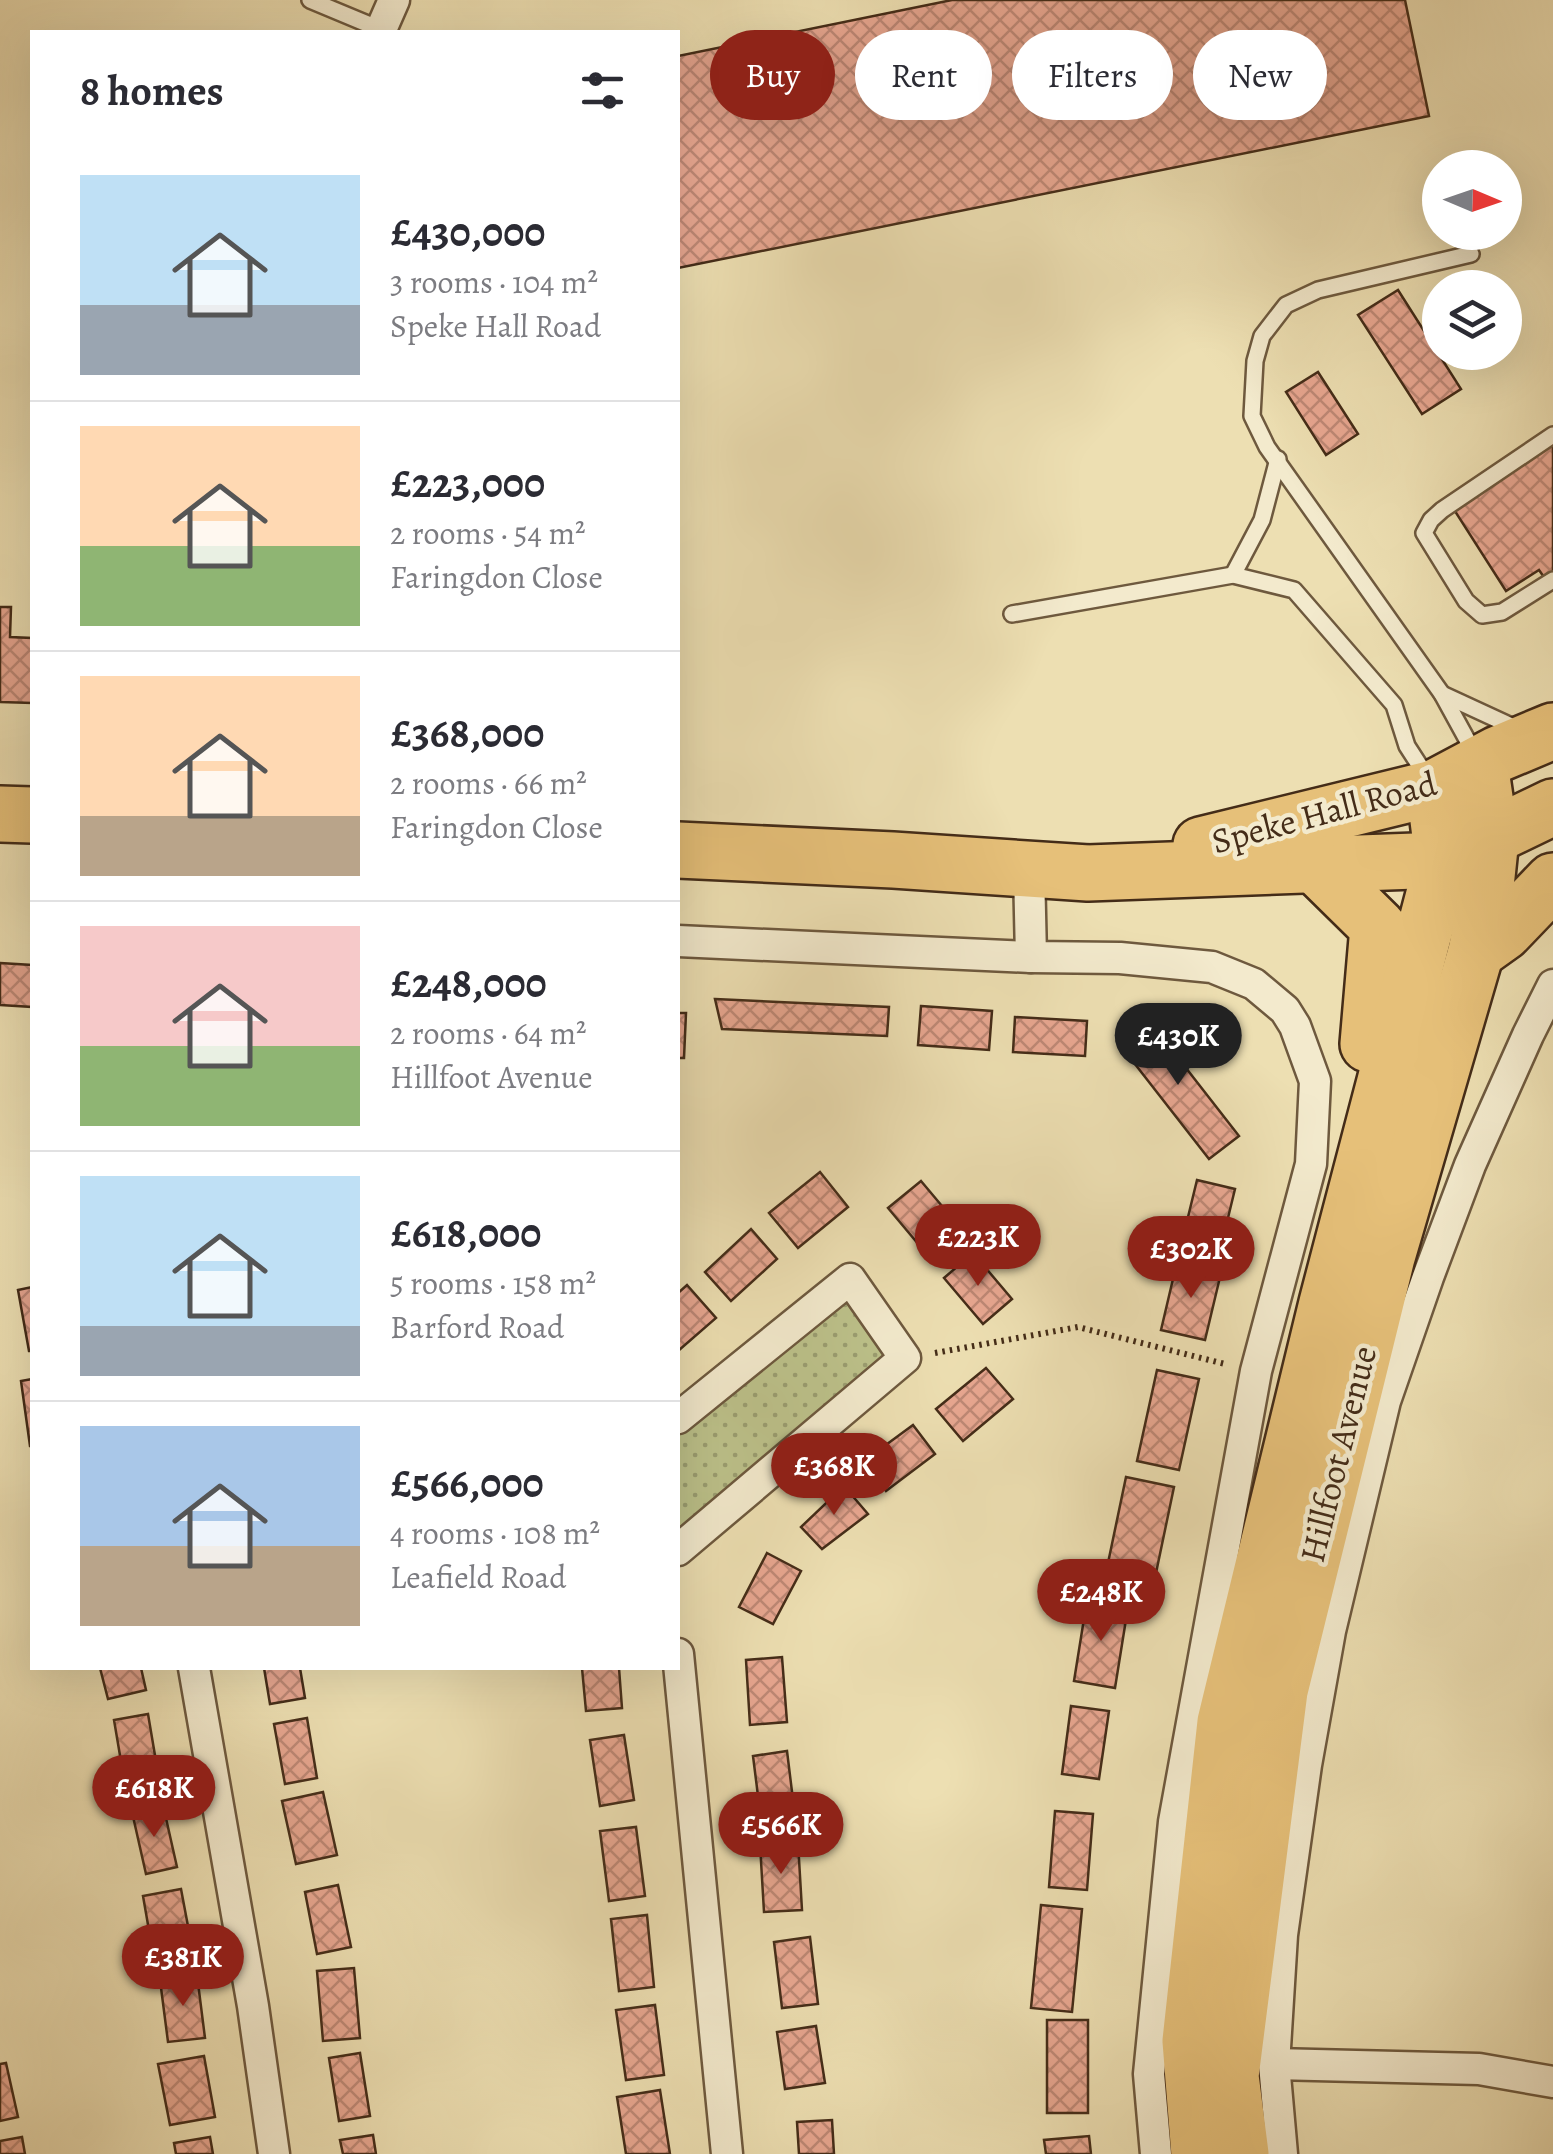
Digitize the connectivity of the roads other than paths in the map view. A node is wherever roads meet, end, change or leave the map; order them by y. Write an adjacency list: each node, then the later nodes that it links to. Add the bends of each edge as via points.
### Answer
1 (310, 0): 3 (lane)
2 (394, 0): 4 (street)
3 (379, 30)
4 (381, 30)
5 (1471, 254): 7 (lane, via 1318,290 1286,305 1262,336 1252,416)
6 (1553, 435): 9 (lane, via 1442,510 1424,533 1482,615 1502,612)
7 (1278, 459): 8 (lane, via 1262,520); 11 (lane)
8 (1233, 576): 10 (lane); 13 (lane, via 1294,590 1394,705 1407,746)
9 (1553, 580)
10 (1012, 614)
11 (1442, 694): 12 (lane); 13 (lane)
12 (1546, 734): 13 (highway, Speke Hall Road)
13 (1457, 776): 17 (highway, Hillfoot Avenue); 21 (highway, Speke Hall Road)
14 (1553, 807): 17 (highway, Speke Hall Road)
15 (0, 814): 16 (highway)
16 (30, 815)
17 (1467, 849): 19 (highway, Speke Hall Road); 24 (highway, Hillfoot Avenue, via 1484,914); 27 (highway, Hillfoot Avenue)
18 (680, 850): 20 (highway, Speke Hall Road)
19 (1315, 864): 21 (highway, Speke Hall Road); 27 (highway, via 1378,927)
20 (1029, 870): 21 (highway, Speke Hall Road); 25 (street)
21 (1088, 872)
22 (1553, 880): 24 (highway)
23 (680, 940): 25 (street)
24 (1476, 952): 38 (highway, Hillfoot Avenue, via 1387,1257 1280,1690 1231,2076)
25 (1031, 957): 36 (street, via 1212,967 1254,984 1295,1026 1315,1081 1310,1164 1256,1371 1174,1822 1149,2074)
26 (1553, 985): 32 (street, Hillfoot Avenue, via 1470,1165 1385,1402 1330,1631 1306,1766 1282,1935)
27 (1355, 1197): 37 (highway, Hillfoot Avenue, via 1225,1722 1190,2041)
28 (680, 1416): 29 (street, via 850,1280 905,1358)
29 (680, 1548)
30 (194, 1670): 34 (street)
31 (680, 1670): 35 (street)
32 (1274, 2064): 33 (street, via 1479,2069); 39 (street, Hillfoot Avenue)
33 (1553, 2082)
34 (274, 2154)
35 (727, 2154)
36 (1156, 2154)
37 (1199, 2154)
38 (1240, 2154)
39 (1282, 2154)

